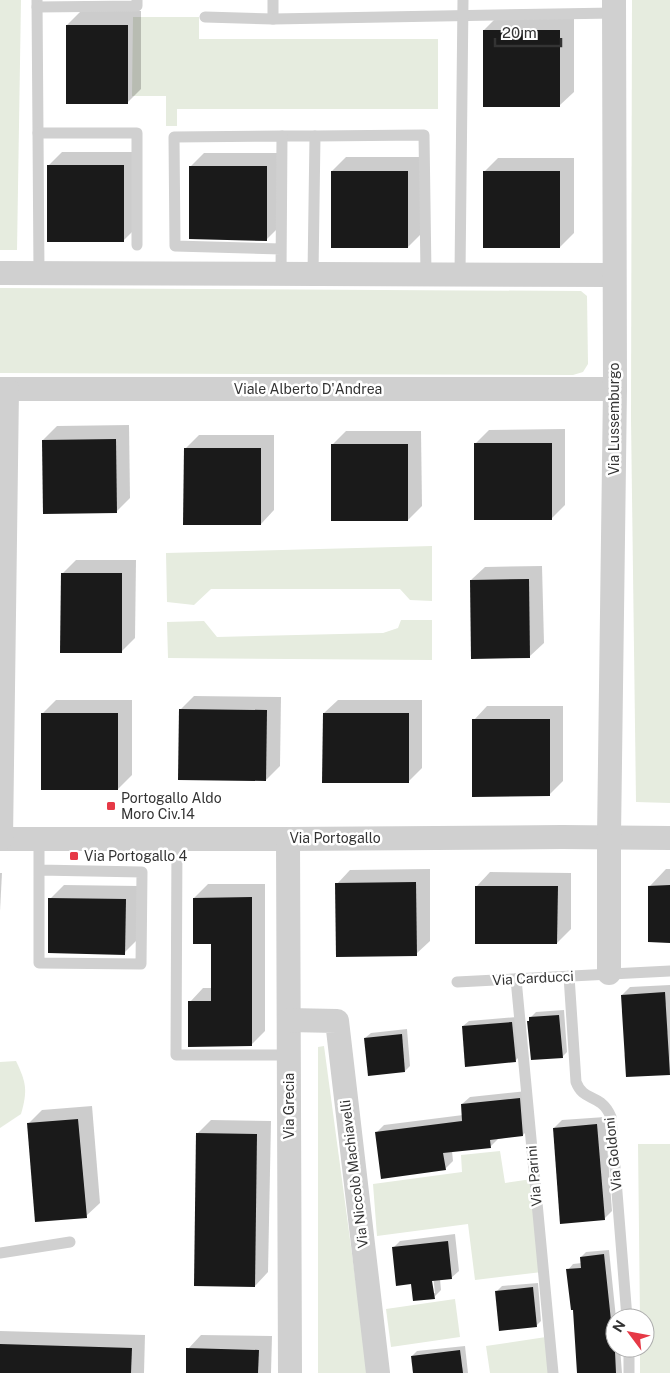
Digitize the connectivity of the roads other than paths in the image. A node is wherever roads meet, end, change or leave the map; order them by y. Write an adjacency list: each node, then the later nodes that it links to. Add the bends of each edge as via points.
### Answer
1 (137, 0): 4 (lane, via 137,6)
2 (273, 0): 8 (lane)
3 (463, 0): 6 (lane)
4 (37, 4): 9 (lane)
5 (614, 7): 6 (lane); 20 (street, Via Lussemburgo)
6 (463, 16): 8 (lane); 19 (lane)
7 (205, 17): 8 (lane)
8 (273, 19)
9 (38, 133): 12 (lane, via 137,133); 15 (lane)
10 (282, 136): 11 (lane); 13 (lane); 13 (lane, via 174,137 175,246)
11 (314, 136): 17 (lane); 18 (lane, via 424,135)
12 (137, 245)
13 (281, 250): 16 (lane)
14 (0, 273): 15 (street)
15 (39, 273): 16 (street)
16 (282, 274): 17 (street)
17 (313, 274): 18 (street)
18 (426, 274): 19 (street)
19 (460, 274): 20 (street)
20 (614, 275): 22 (street, Via Lussemburgo)
21 (4, 389): 22 (street, Viale Alberto D'Andrea); 25 (street)
22 (615, 389): 23 (street, Via Lussemburgo)
23 (609, 837): 24 (street, Via Portogallo); 28 (street, Via Portogallo); 31 (street)
24 (670, 838)
25 (0, 839): 26 (street, Via Portogallo)
26 (39, 839): 27 (street, Via Portogallo); 29 (lane)
27 (177, 839): 28 (street, Via Portogallo); 36 (lane, via 176,1055)
28 (288, 839): 35 (street, Via Grecia)
29 (39, 870): 29 (lane, via 142,872 141,964 39,963)
30 (670, 971): 31 (lane, Via Carducci)
31 (616, 973): 32 (lane, Via Carducci)
32 (568, 976): 33 (lane, Via Carducci); 39 (lane, Via Goldoni, via 576,1082 582,1093 601,1103 611,1117)
33 (516, 979): 34 (lane, Via Carducci); 43 (lane, Via Parini)
34 (457, 982)
35 (290, 1020): 36 (street, Via Grecia); 42 (street, Via Niccolò Machiavelli, via 337,1022)
36 (289, 1055): 41 (street, Via Grecia)
37 (70, 1242): 38 (lane)
38 (0, 1253)
39 (626, 1308)
40 (629, 1358): 44 (lane)
41 (290, 1373)
42 (378, 1373)
43 (553, 1373)
44 (629, 1373)

